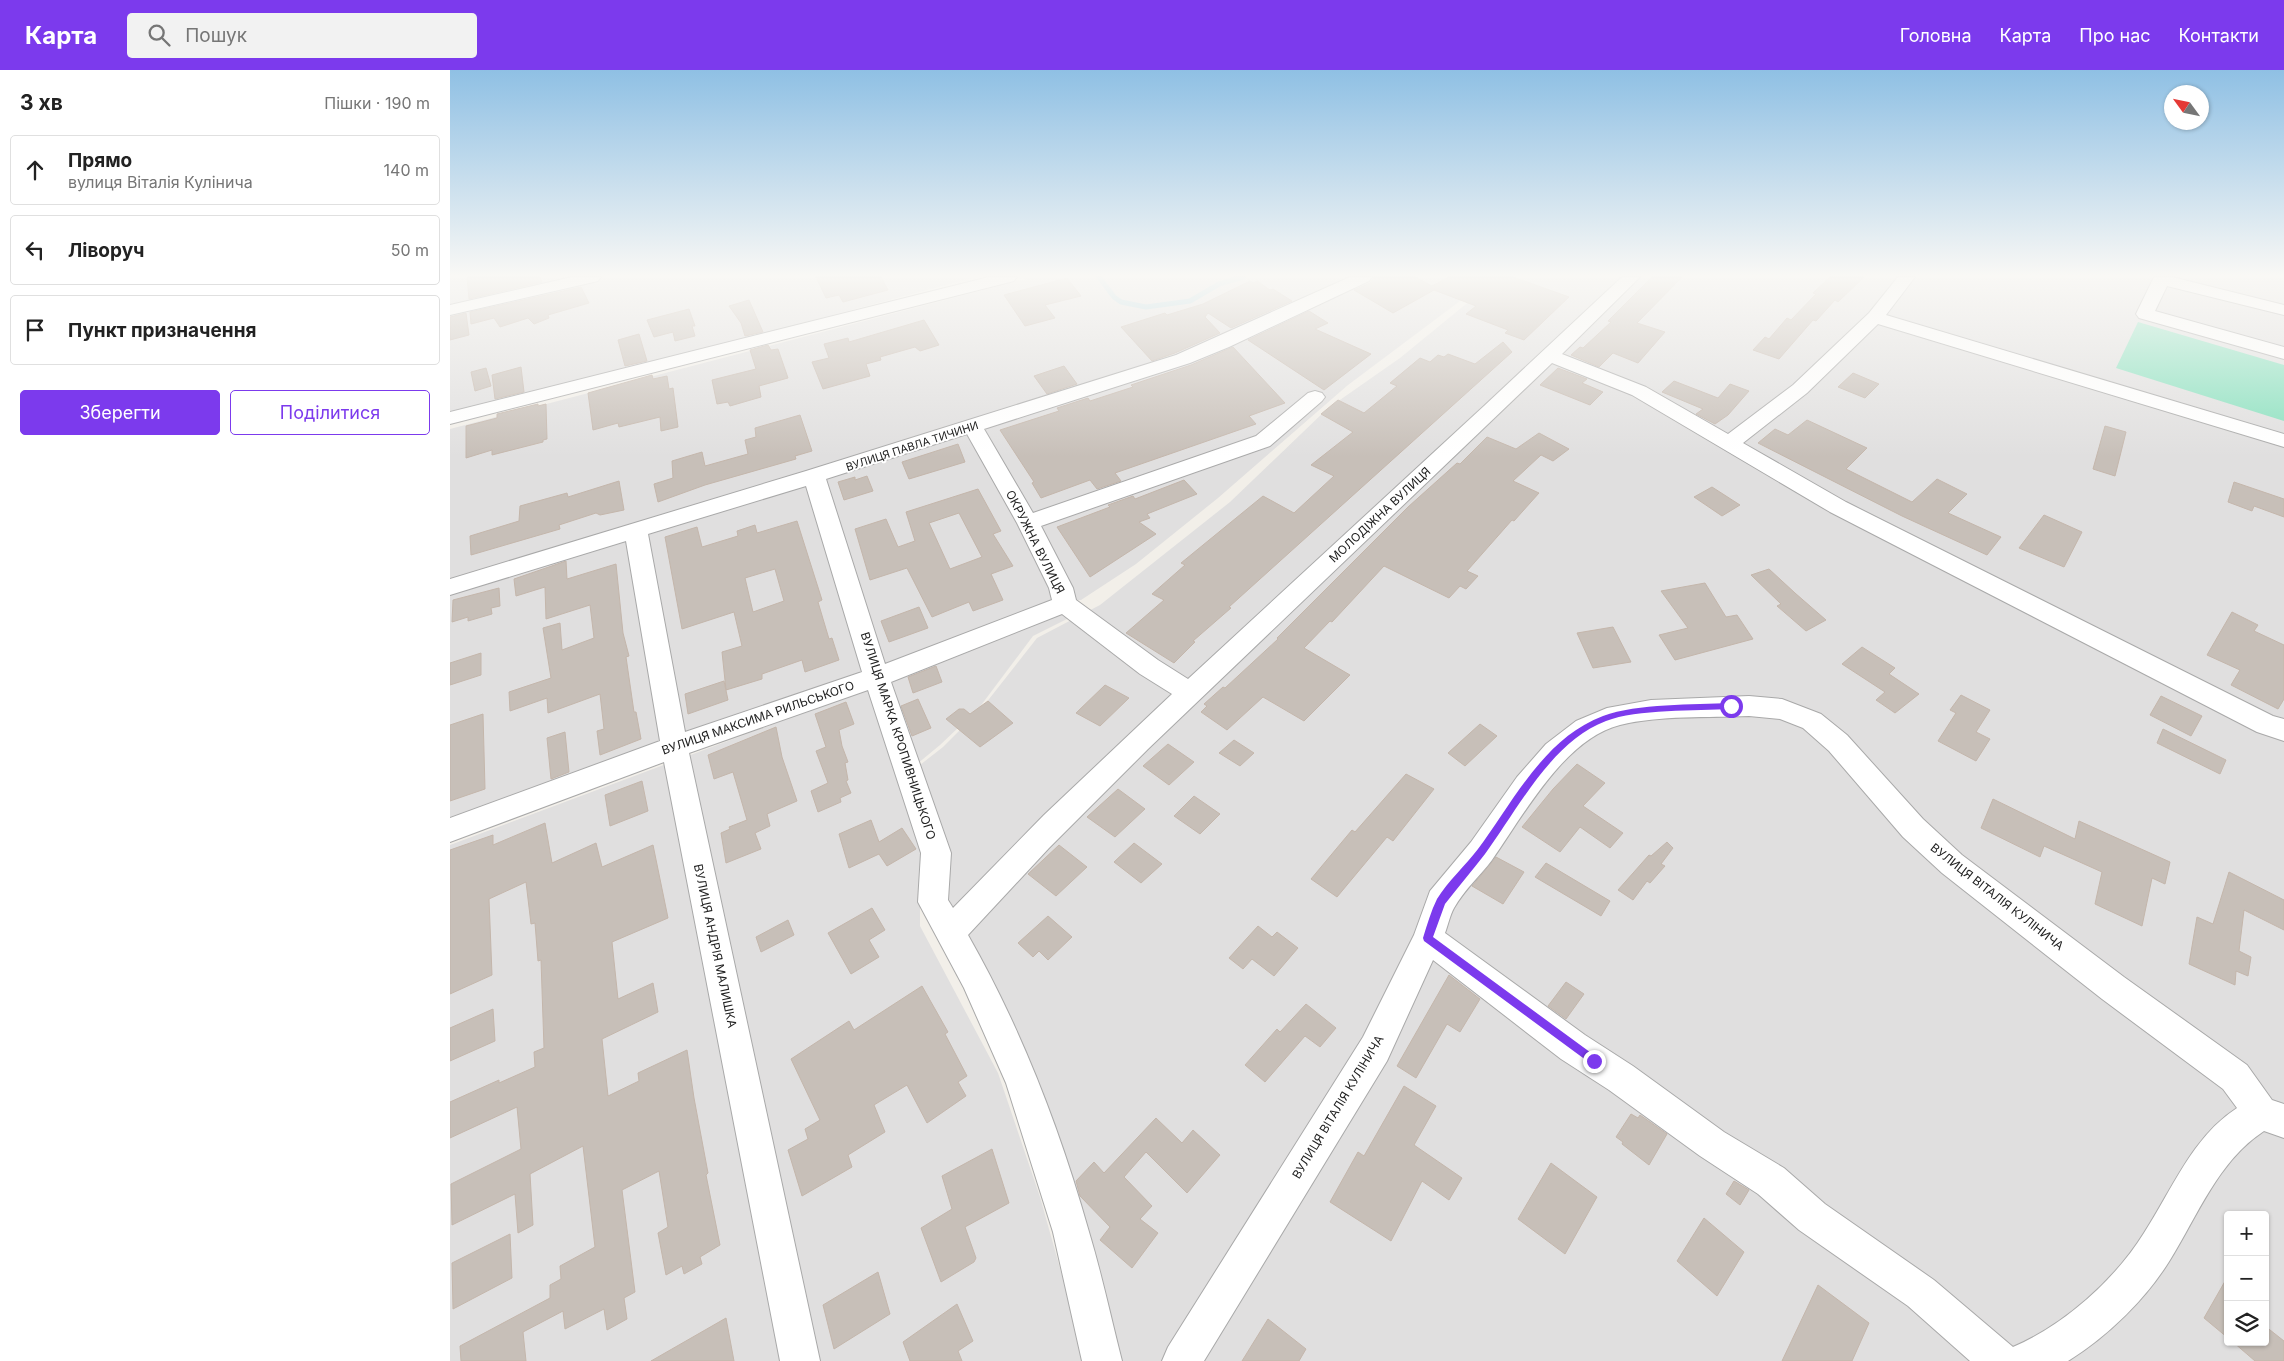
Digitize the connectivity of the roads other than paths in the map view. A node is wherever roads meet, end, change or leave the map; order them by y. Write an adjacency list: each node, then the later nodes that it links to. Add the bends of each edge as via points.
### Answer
1 (767, 337): 10 (street)
2 (1234, 337): 11 (street, ВУЛИЦЯ ПАВЛА ТИЧИНИ, via 1183,359)
3 (1569, 337): 8 (street, МОЛОДІЖНА ВУЛИЦЯ)
4 (1853, 337): 13 (street, via 1800,389)
5 (1945, 337): 12 (street)
6 (2228, 337): 7 (street)
7 (2284, 353)
8 (1550, 356): 13 (street, via 1640,391); 20 (street, МОЛОДІЖНА ВУЛИЦЯ)
9 (1315, 397): 15 (street, via 1263,441)
10 (450, 418)
11 (972, 426): 14 (street, ВУЛИЦЯ ПАВЛА ТИЧИНИ); 15 (street, ОКРУЖНА ВУЛИЦЯ)
12 (2284, 441)
13 (1729, 444): 21 (street, via 1838,507 2266,725)
14 (814, 476): 16 (street, ВУЛИЦЯ ПАВЛА ТИЧИНИ); 19 (street, ВУЛИЦЯ МАРКА КРОПИВНИЦЬКОГО)
15 (1028, 523): 18 (street, ОКРУЖНА ВУЛИЦЯ, via 1061,588)
16 (636, 530): 17 (street, ВУЛИЦЯ ПАВЛА ТИЧИНИ); 22 (street, ВУЛИЦЯ АНДРІЯ МАЛИШКА)
17 (450, 587)
18 (1065, 604): 19 (street, ВУЛИЦЯ МАКСИМА РИЛЬСЬКОГО); 20 (street, ОКРУЖНА ВУЛИЦЯ, via 1149,667)
19 (877, 677): 22 (street, ВУЛИЦЯ МАКСИМА РИЛЬСЬКОГО); 24 (street, ВУЛИЦЯ МАРКА КРОПИВНИЦЬКОГО, via 936,853 933,902)
20 (1189, 692): 24 (street, МОЛОДІЖНА ВУЛИЦЯ, via 1067,810)
21 (2284, 730)
22 (674, 747): 23 (street, ВУЛИЦЯ МАКСИМА РИЛЬСЬКОГО); 27 (street, ВУЛИЦЯ АНДРІЯ МАЛИШКА)
23 (450, 830)
24 (950, 932): 28 (street, ВУЛИЦЯ МАРКА КРОПИВНИЦЬКОГО, via 976,977 1022,1080 1071,1232)
25 (1428, 938): 26 (street, ВУЛИЦЯ ВІТАЛІЯ КУЛІНИЧА, via 1441,901 1528,785 1556,752 1585,728 1616,715 1651,710 1731,706 1782,709 1812,722 1827,733 1913,828 1952,864 2235,1077); 29 (street, ВУЛИЦЯ ВІТАЛІЯ КУЛІНИЧА, via 1375,1049); 30 (street, via 1573,1048 1771,1181 1812,1217 1921,1294)
26 (2273, 1117): 31 (street, via 2236,1129 2218,1149 2156,1249 2113,1301 2053,1348)
27 (800, 1361)
28 (1102, 1361)
29 (1182, 1361)
30 (1999, 1361)
31 (2026, 1361)

